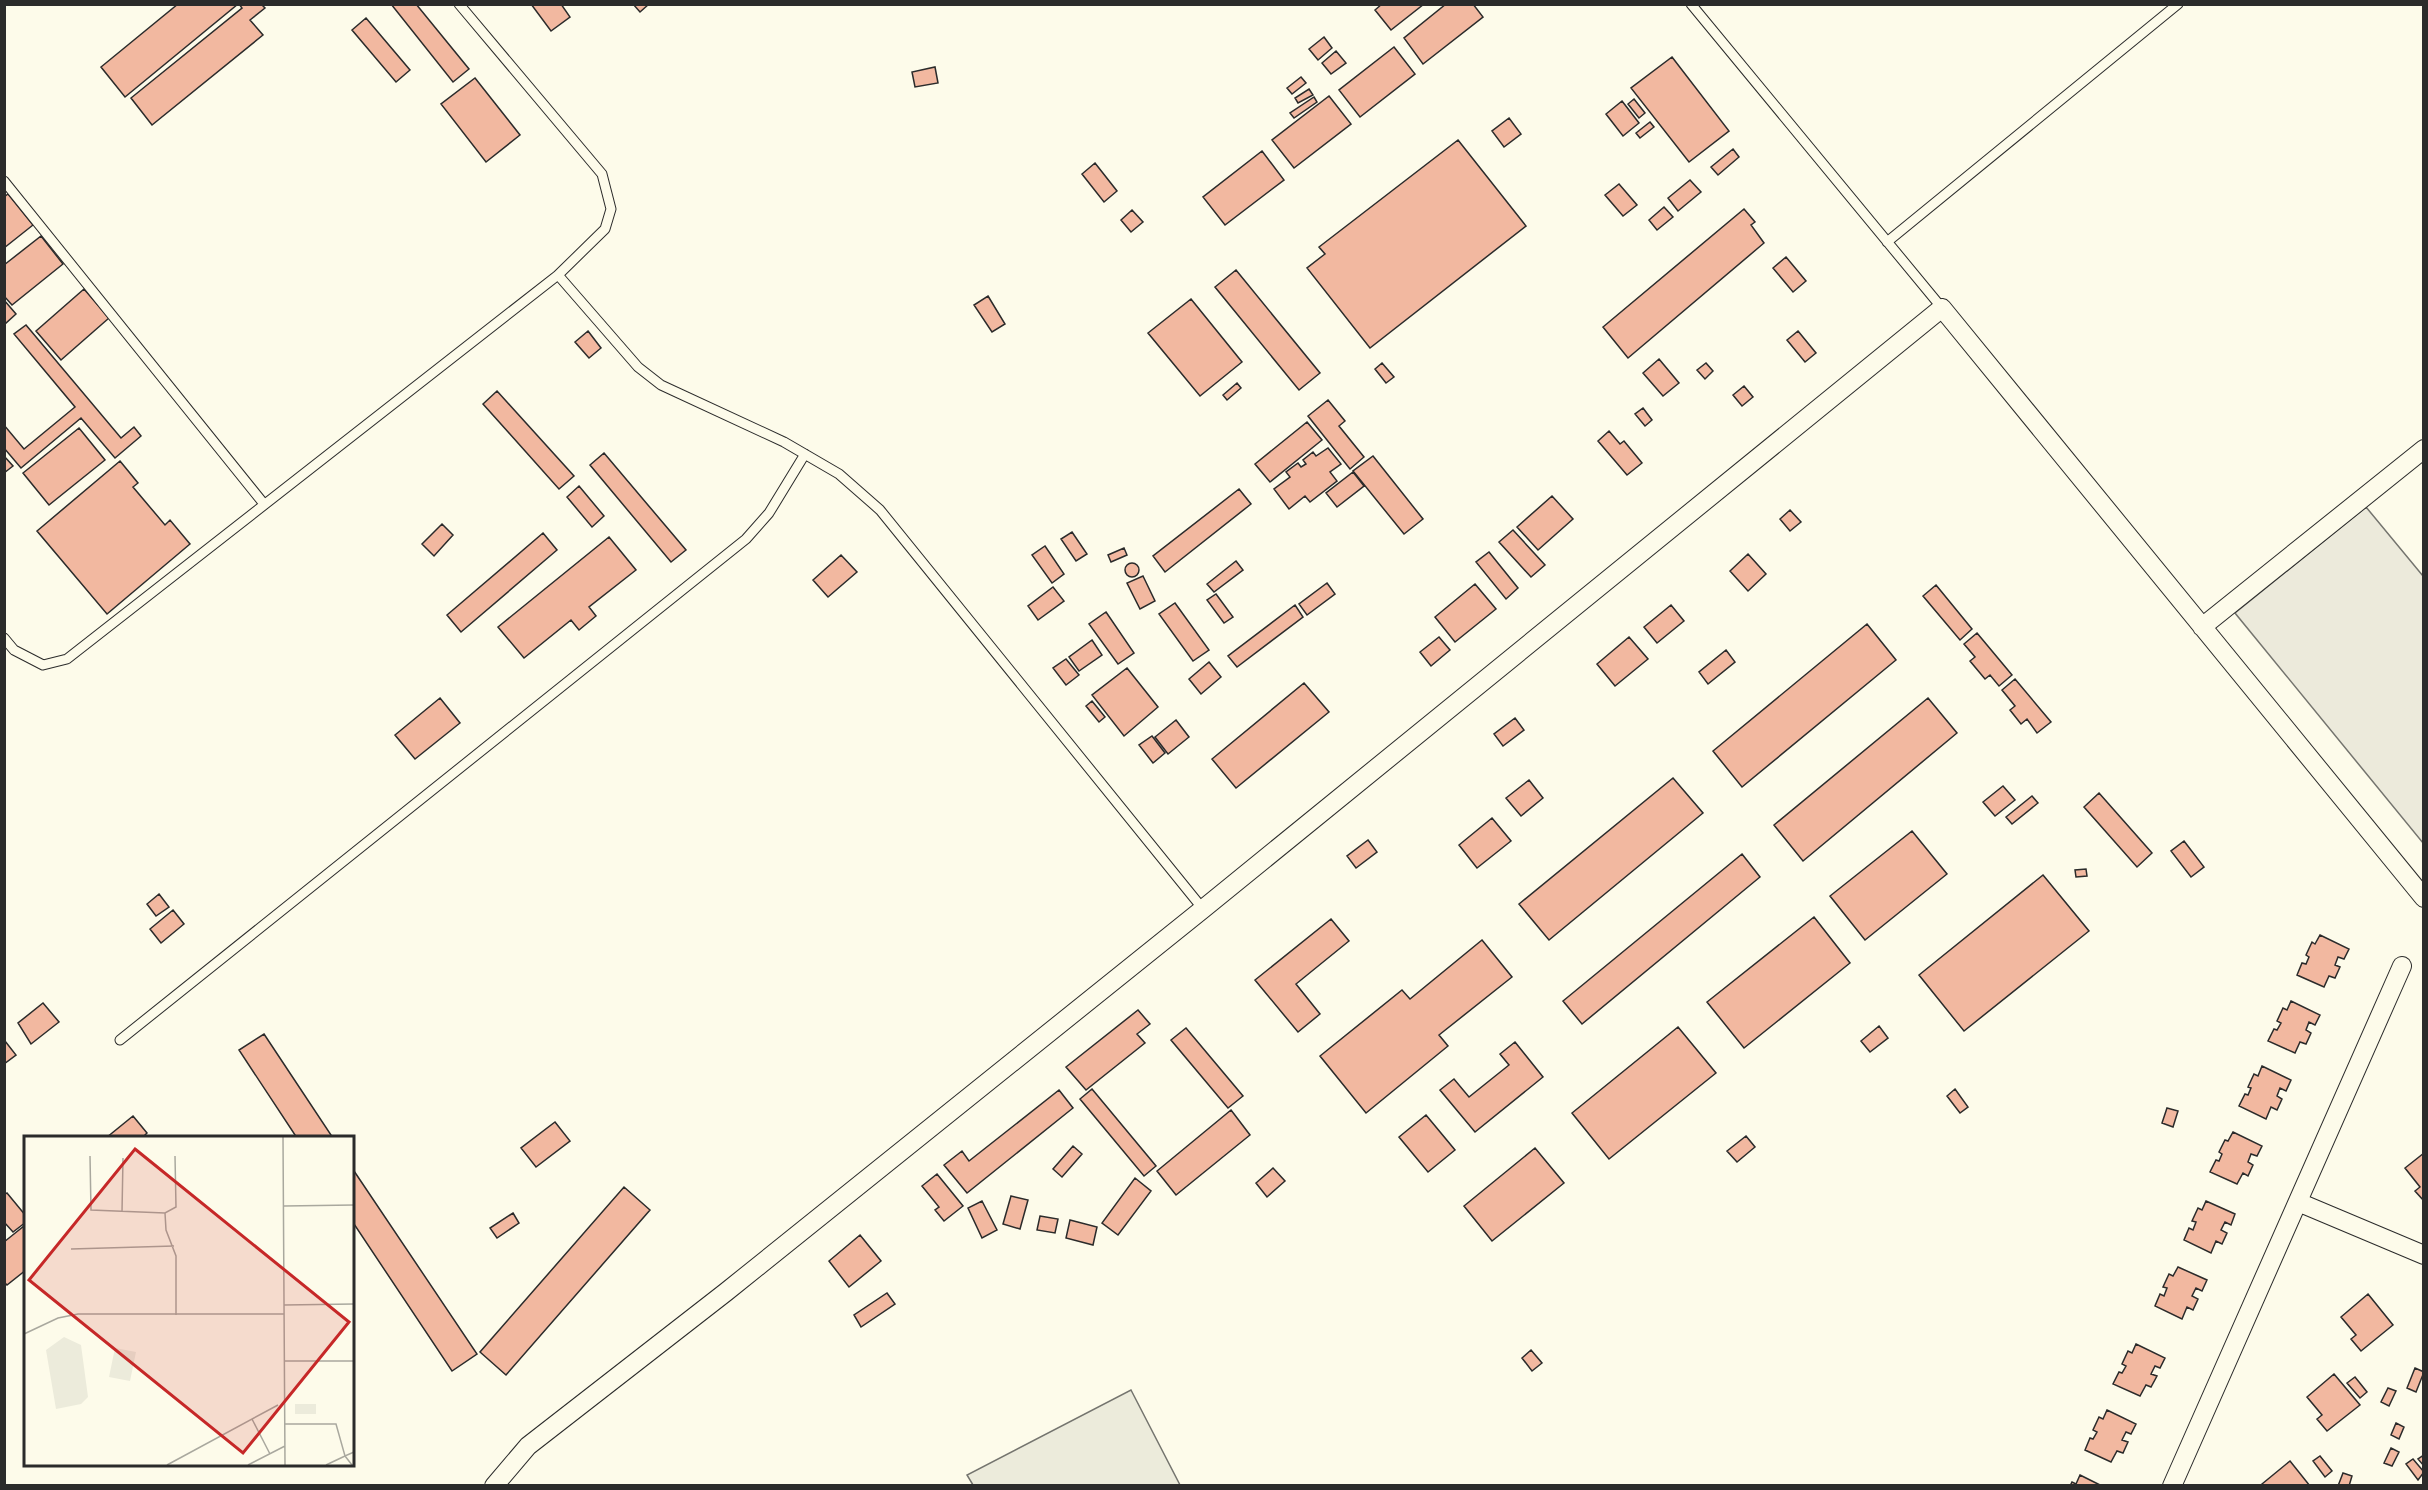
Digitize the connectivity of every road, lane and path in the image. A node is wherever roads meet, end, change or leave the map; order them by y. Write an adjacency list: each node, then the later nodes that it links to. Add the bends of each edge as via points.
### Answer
1 (459, 4): 6 (lane, via 603,174 611,209 606,229)
2 (1691, 4): 5 (lane)
3 (2178, 4): 5 (lane)
4 (4, 181): 10 (lane)
5 (1887, 242): 7 (lane)
6 (558, 275): 9 (lane, via 638,367 661,385); 10 (lane)
7 (1942, 308): 11 (street); 14 (street)
8 (2424, 449): 11 (street)
9 (805, 454): 14 (lane, via 839,474 880,510); 16 (lane, via 769,513 746,539)
10 (264, 504): 12 (lane, via 67,659 43,665 14,650)
11 (2202, 627): 13 (street)
12 (4, 638)
13 (2424, 898)
14 (1203, 909): 19 (street, via 528,1446)
15 (2402, 966): 17 (street)
16 (120, 1040)
17 (2298, 1202): 18 (street); 20 (street)
18 (2424, 1255)
19 (494, 1485)
20 (2172, 1485)

